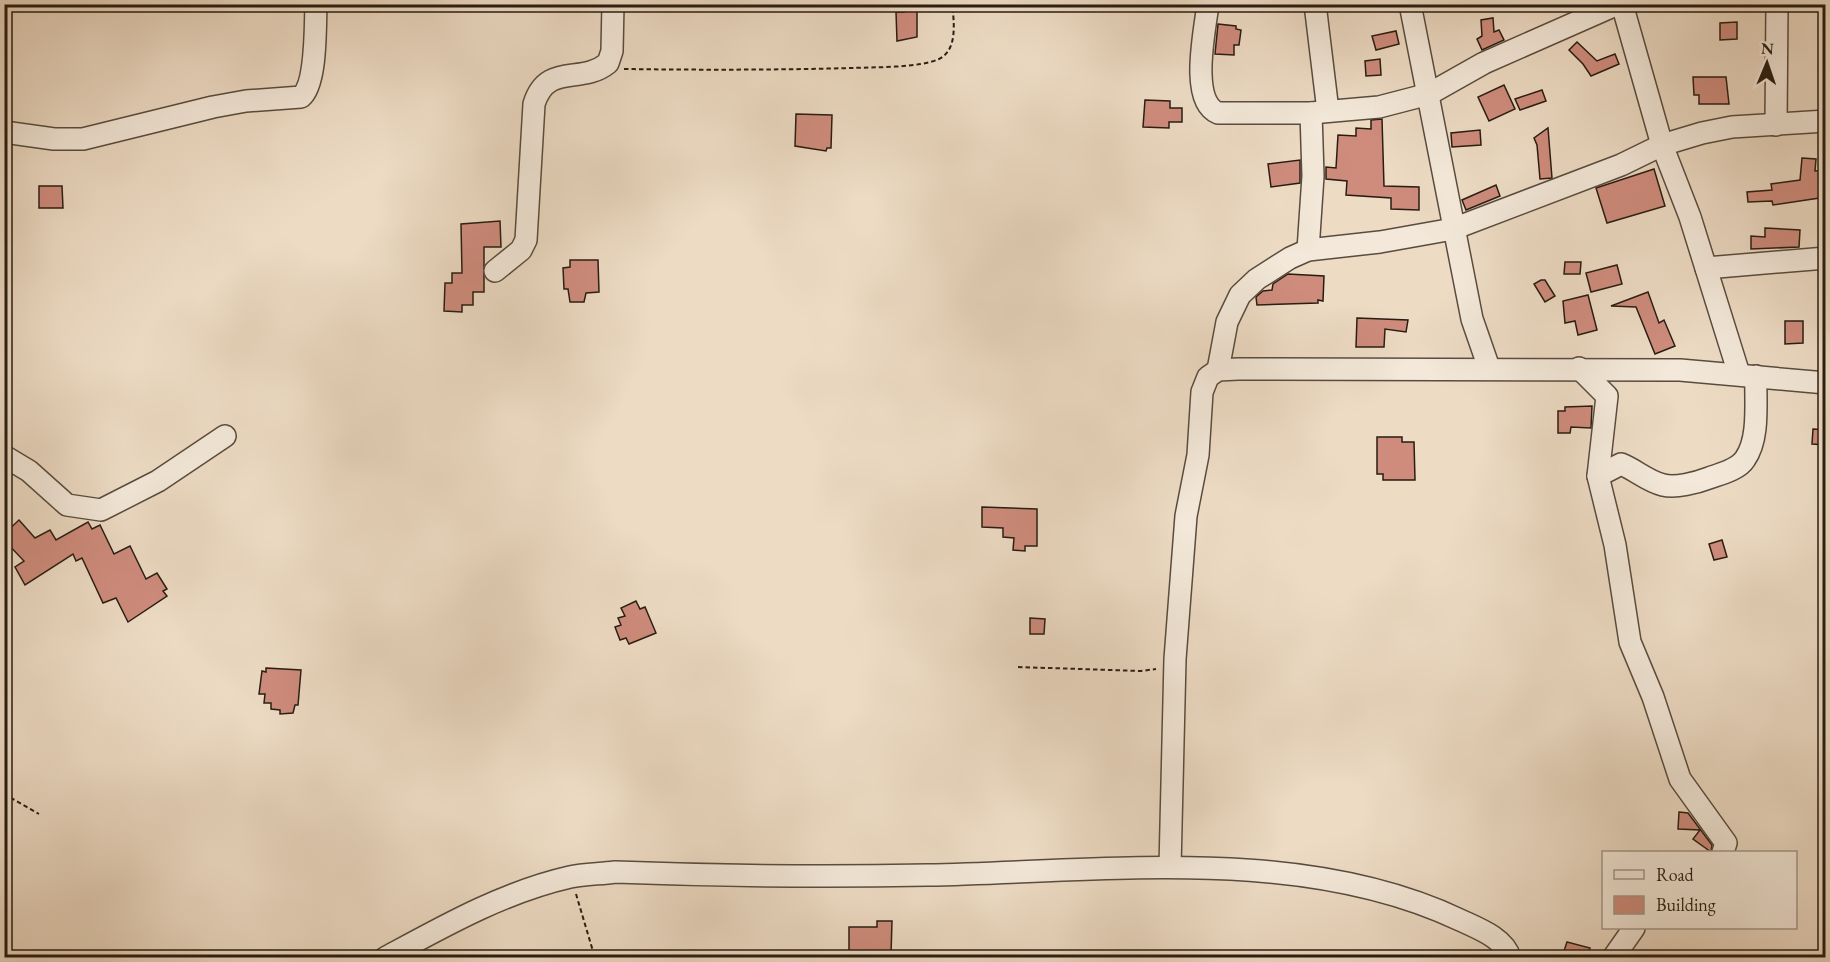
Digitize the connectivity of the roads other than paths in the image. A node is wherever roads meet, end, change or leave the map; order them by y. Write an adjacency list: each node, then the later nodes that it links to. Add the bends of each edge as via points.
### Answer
1 (316, 4): 12 (street, via 311,77 308,92 302,97 213,107 83,139 54,140)
2 (613, 4): 18 (street, via 608,63 600,69 557,77 539,89 534,104 526,240 521,250)
3 (1208, 4): 9 (street, via 1202,95 1211,110)
4 (1315, 4): 9 (street)
5 (1410, 4): 8 (street)
6 (1620, 4): 8 (street, via 1484,63); 13 (street)
7 (1777, 4): 11 (street)
8 (1429, 94): 9 (street, via 1379,107); 14 (street)
9 (1319, 112): 15 (street)
10 (1826, 121): 11 (street)
11 (1776, 125): 13 (street, via 1732,127)
12 (4, 132)
13 (1662, 145): 14 (street, via 1621,165); 17 (street)
14 (1454, 229): 15 (street); 19 (street, via 1472,320)
15 (1308, 250): 21 (street, via 1257,279 1240,295 1227,322)
16 (1826, 258): 17 (street)
17 (1706, 268): 22 (street)
18 (495, 271)
19 (1489, 368): 20 (street); 21 (street)
20 (1579, 368): 22 (street); 26 (street, via 1607,396)
21 (1218, 370): 28 (street, via 1208,376 1202,392 1198,455 1186,516 1175,659)
22 (1748, 375): 23 (street); 26 (street, via 1752,442 1745,459 1736,467 1681,485 1646,479 1622,464)
23 (1826, 383)
24 (225, 436): 25 (street, via 158,481 101,510 67,505 29,471)
25 (4, 456)
26 (1598, 476): 27 (street, via 1615,545 1630,642 1680,779 1726,843)
27 (1723, 851)
28 (1170, 867): 30 (street, via 929,875 615,872 570,877 508,897); 31 (street, via 1314,876 1383,892 1476,927 1500,942)
29 (1633, 929): 32 (street)
30 (386, 957)
31 (1510, 957)
32 (1613, 957)

